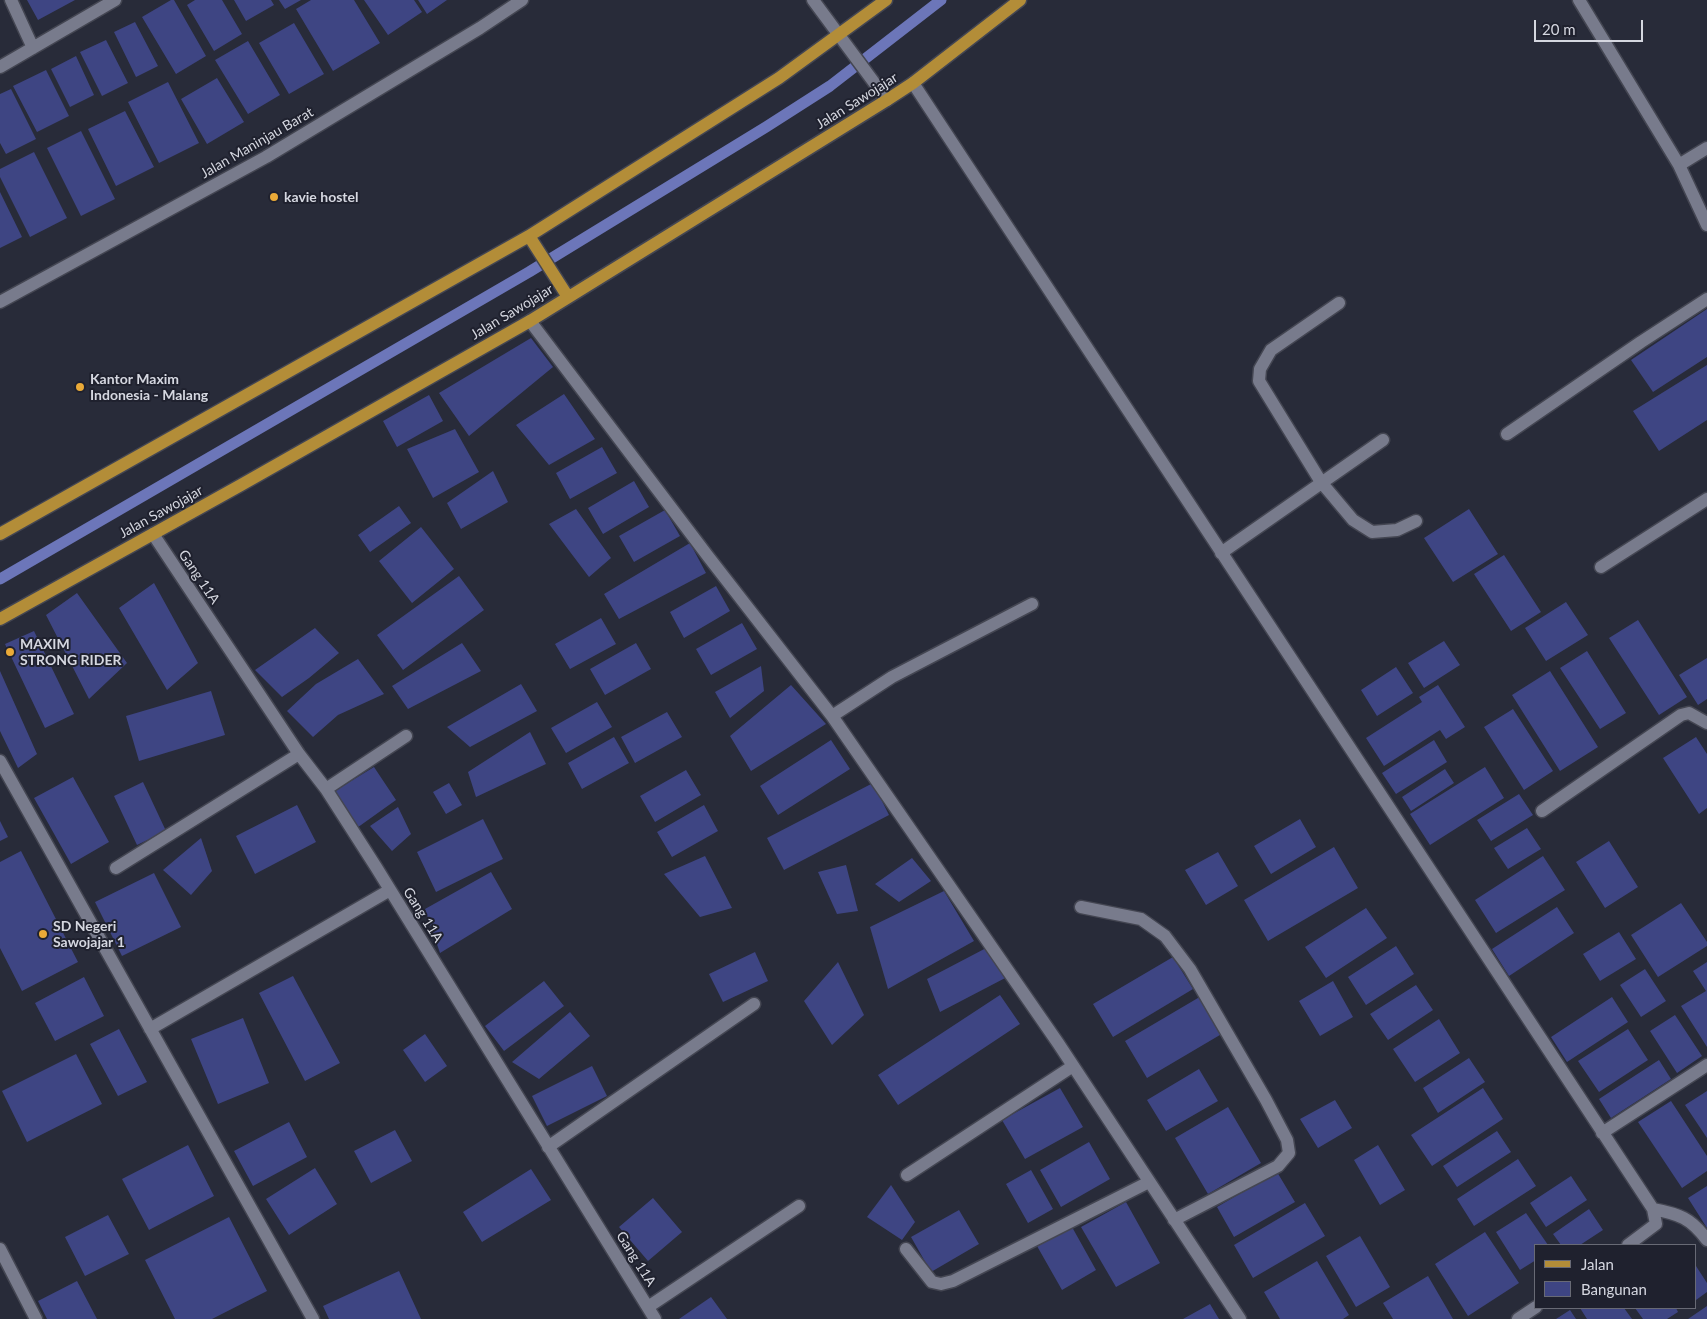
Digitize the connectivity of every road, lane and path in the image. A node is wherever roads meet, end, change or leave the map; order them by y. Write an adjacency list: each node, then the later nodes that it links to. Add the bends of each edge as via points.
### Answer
1 (11, 0): 9 (street)
2 (115, 0): 9 (street)
3 (522, 0): 19 (street, Jalan Maninjau Barat, via 266,157)
4 (813, 0): 8 (street)
5 (886, 0): 8 (main road)
6 (1020, 0): 11 (main road, Jalan Sawojajar)
7 (1579, 0): 14 (street)
8 (838, 35): 12 (street); 16 (main road, via 779,78)
9 (33, 48): 10 (street)
10 (0, 67)
11 (913, 83): 12 (main road, Jalan Sawojajar); 29 (street)
12 (887, 100): 17 (main road, Jalan Sawojajar)
13 (1707, 148): 14 (street)
14 (1679, 165): 15 (street)
15 (1707, 225)
16 (529, 236): 17 (main road); 27 (main road)
17 (568, 297): 21 (main road, Jalan Sawojajar)
18 (1707, 299): 22 (street)
19 (0, 302)
20 (1339, 303): 24 (street, via 1271,350 1259,375 1259,381)
21 (530, 321): 28 (main road, Jalan Sawojajar); 33 (street)
22 (1507, 434)
23 (1383, 440): 24 (street)
24 (1321, 482): 26 (street, via 1353,520 1372,532 1397,530); 29 (street)
25 (1707, 500): 30 (street)
26 (1416, 521)
27 (0, 534)
28 (153, 534): 32 (main road, Jalan Sawojajar); 36 (street, Gang 11A)
29 (1221, 552): 47 (street)
30 (1601, 567)
31 (1032, 604): 33 (street, via 892,677)
32 (0, 619)
33 (832, 716): 46 (street)
34 (1707, 724): 39 (street, via 1690,713 1681,715)
35 (406, 736): 38 (street)
36 (299, 754): 38 (street, Gang 11A); 40 (street)
37 (0, 761): 44 (street)
38 (326, 789): 41 (street, Gang 11A)
39 (1542, 811)
40 (116, 868)
41 (390, 890): 44 (street); 48 (street, Gang 11A)
42 (1081, 907): 53 (street, via 1141,919 1165,936 1190,969 1287,1140 1289,1153 1278,1166)
43 (754, 1004): 48 (street)
44 (150, 1029): 61 (street)
45 (1707, 1065): 47 (street)
46 (1073, 1066): 49 (street); 50 (street)
47 (1602, 1132): 52 (street)
48 (548, 1146): 58 (street, Gang 11A)
49 (907, 1175)
50 (1150, 1182): 53 (street); 57 (street, via 953,1281 932,1282)
51 (799, 1206): 58 (street)
52 (1653, 1209): 54 (street, via 1688,1219); 55 (street, via 1656,1224)
53 (1174, 1220): 63 (street)
54 (1707, 1240)
55 (1629, 1244)
56 (0, 1249): 60 (street)
57 (906, 1250)
58 (648, 1307): 62 (street, Gang 11A)
59 (1534, 1308): 64 (street)
60 (36, 1319)
61 (313, 1319)
62 (655, 1319)
63 (1240, 1319)
64 (1518, 1319)

